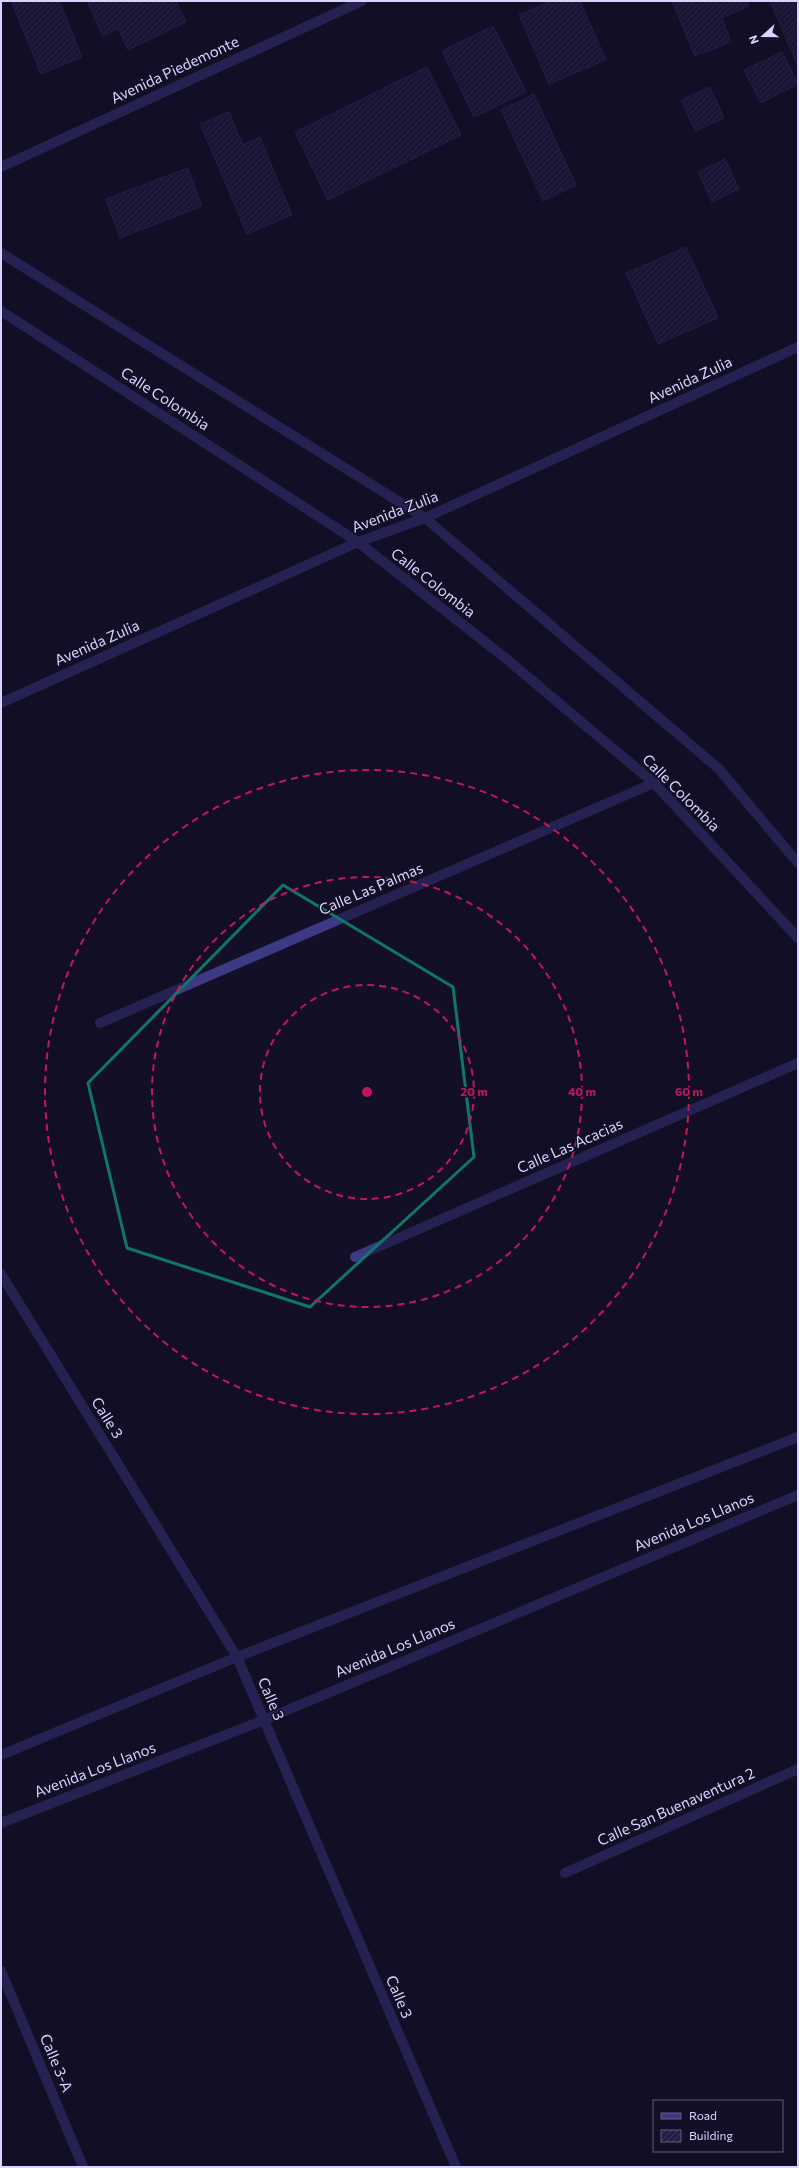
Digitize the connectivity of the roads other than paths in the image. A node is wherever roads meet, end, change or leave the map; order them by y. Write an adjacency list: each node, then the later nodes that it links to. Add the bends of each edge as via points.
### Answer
1 (362, 1): 2 (street, Avenida Piedemonte)
2 (1, 167)
3 (1, 253): 6 (street)
4 (1, 311): 7 (street, Calle Colombia)
5 (798, 347): 6 (street, Avenida Zulia)
6 (425, 518): 7 (street, Avenida Zulia); 10 (street, via 719,769)
7 (358, 542): 8 (street, Avenida Zulia); 9 (street, Calle Colombia, via 504,657)
8 (1, 703)
9 (654, 783): 11 (street, Calle Colombia); 12 (street, Calle Las Palmas)
10 (798, 863)
11 (798, 938)
12 (100, 1023)
13 (798, 1063): 14 (street, Calle Las Acacias)
14 (355, 1257)
15 (1, 1274): 18 (street, Calle 3)
16 (798, 1437): 18 (street)
17 (798, 1495): 19 (street, Avenida Los Llanos)
18 (237, 1657): 19 (street, Calle 3); 20 (street)
19 (264, 1720): 22 (street, Avenida Los Llanos); 26 (street, Calle 3)
20 (1, 1755)
21 (798, 1769): 23 (street, Calle San Buenaventura 2)
22 (1, 1823)
23 (565, 1873)
24 (1, 1971): 25 (street, Calle 3-A)
25 (83, 2167)
26 (456, 2167)

